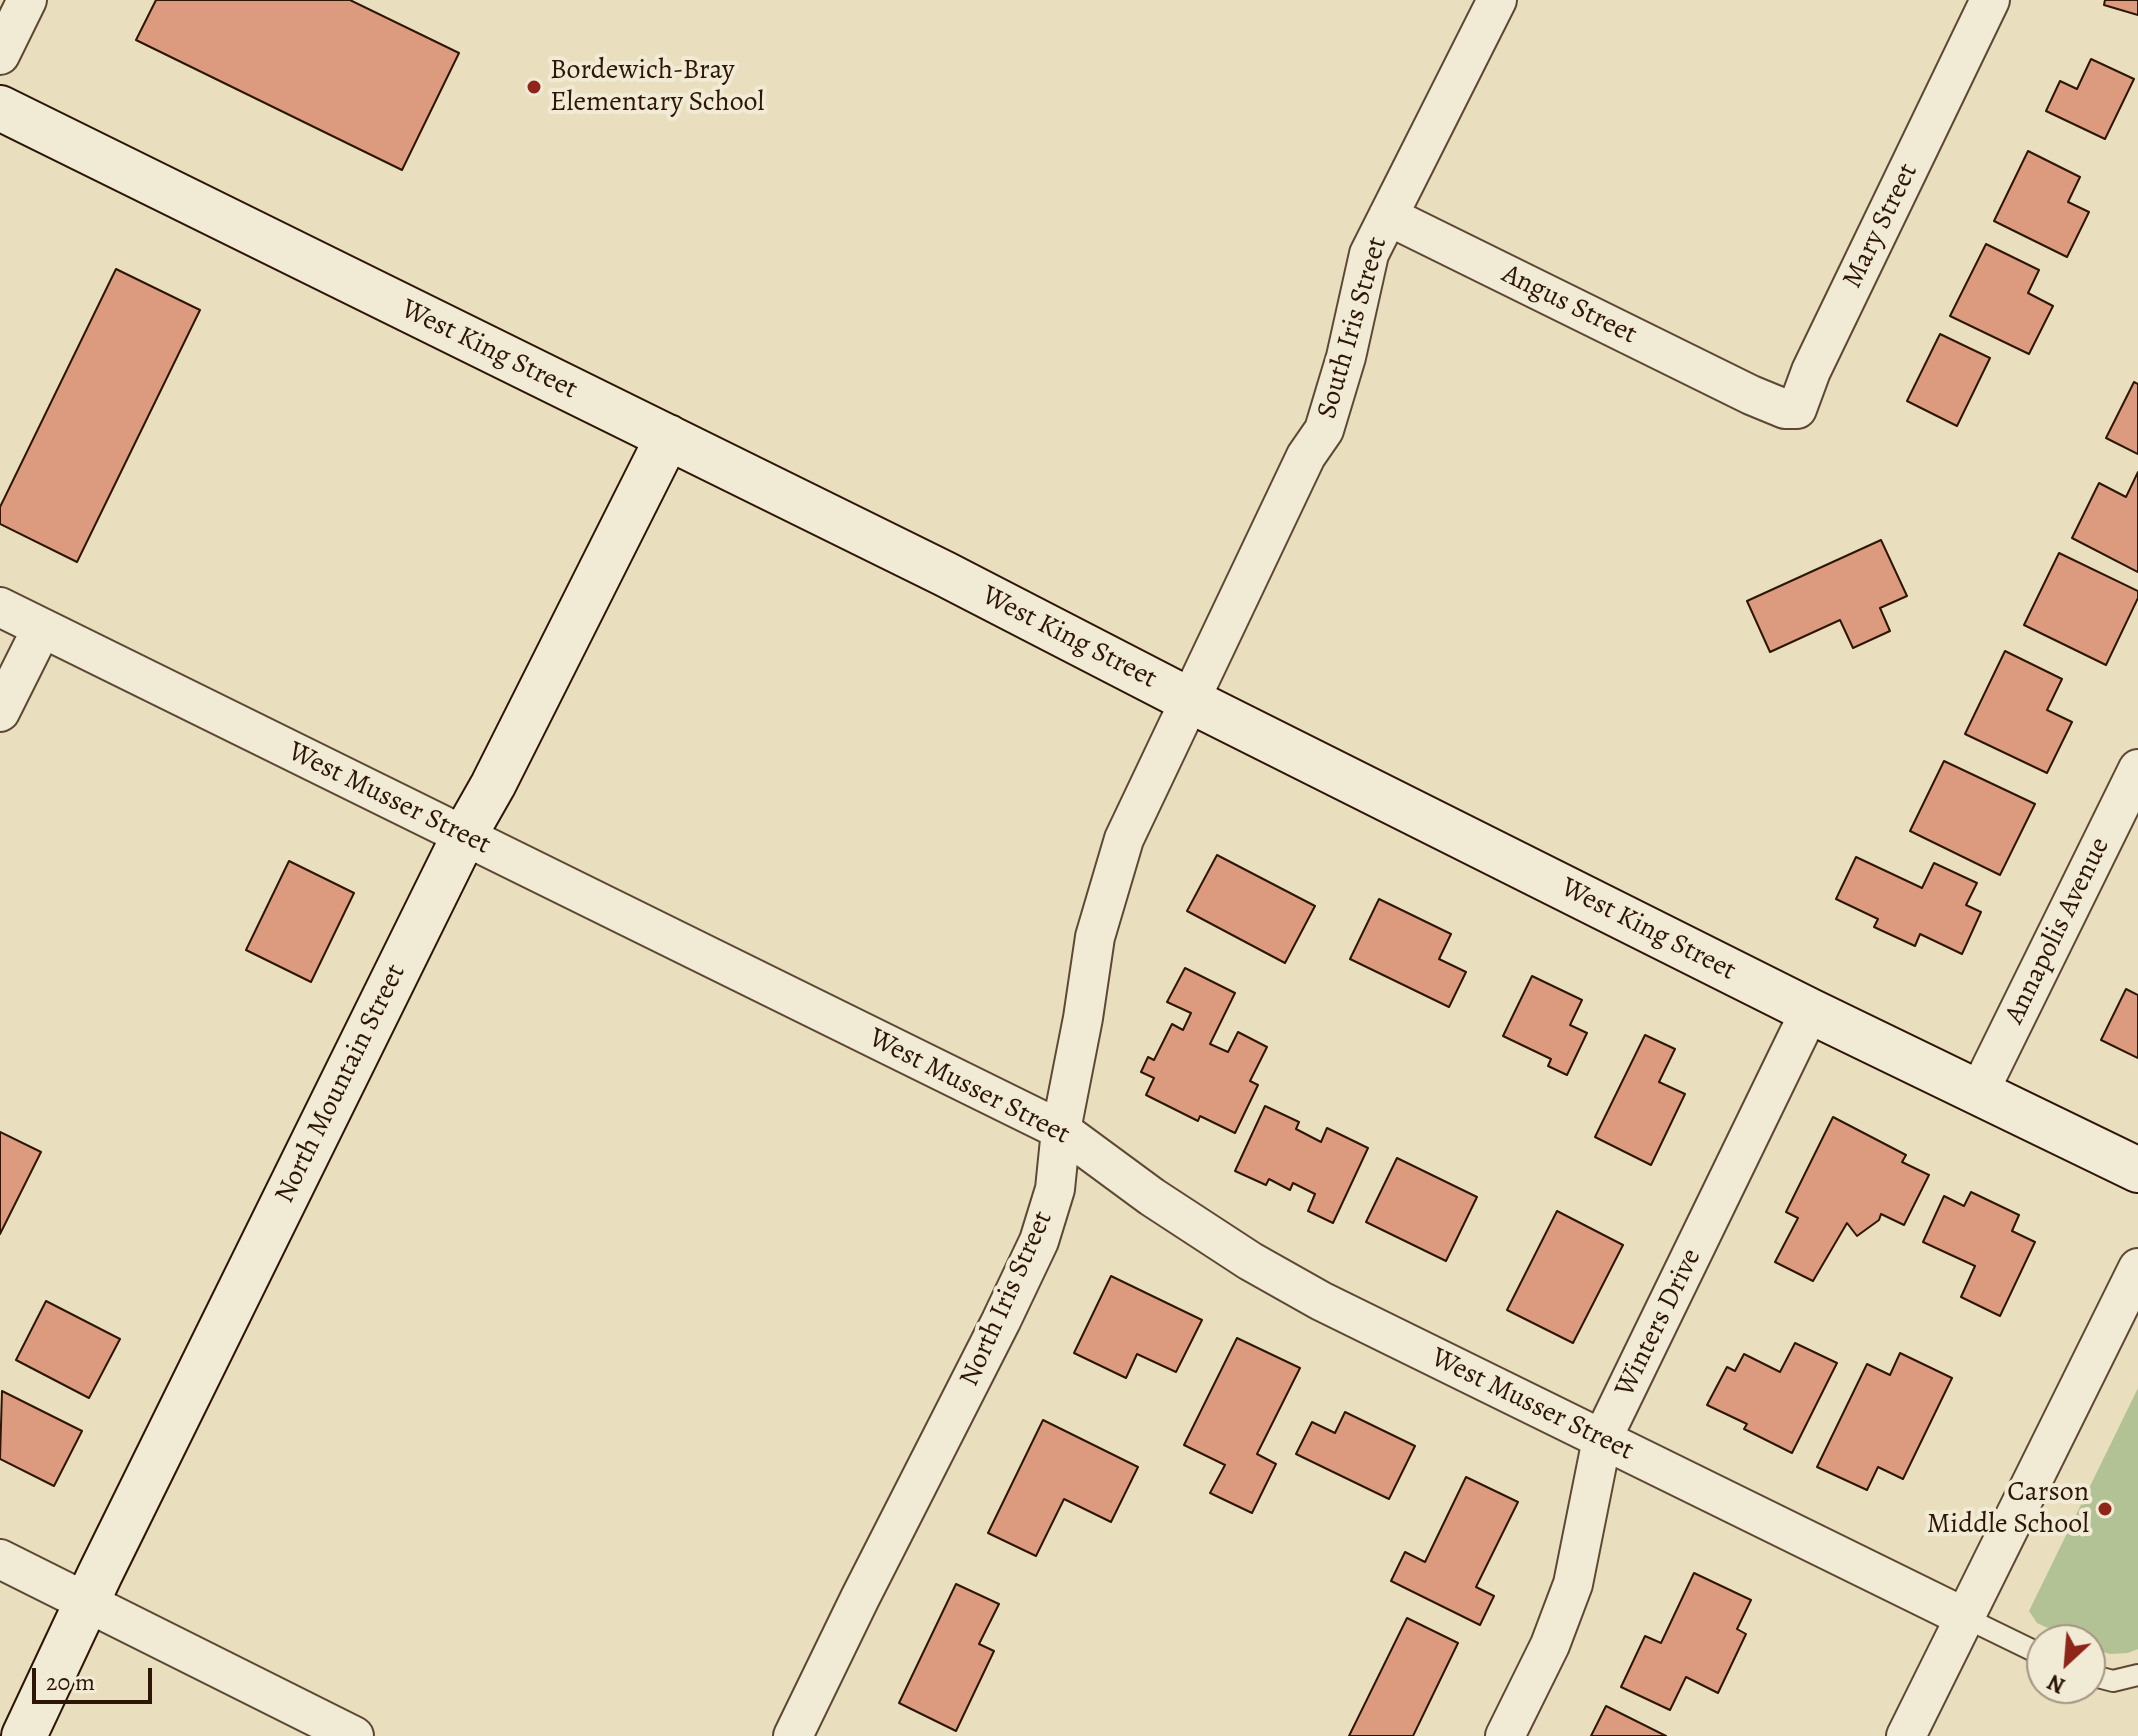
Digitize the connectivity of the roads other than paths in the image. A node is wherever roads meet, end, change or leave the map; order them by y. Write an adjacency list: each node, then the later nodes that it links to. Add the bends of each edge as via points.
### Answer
1 (27, 0): 4 (street)
2 (1497, 0): 6 (street, South Iris Street)
3 (1990, 0): 7 (street, Mary Street, via 1797,409)
4 (0, 55)
5 (0, 108): 8 (street, West King Street)
6 (1388, 216): 7 (street, Angus Street); 11 (street, South Iris Street, via 1369,254 1324,430 1306,456)
7 (1751, 395)
8 (668, 437): 11 (street, West King Street); 14 (street, North Mountain Street)
9 (0, 607): 10 (street, West Musser Street)
10 (42, 628): 12 (street); 14 (street, West Musser Street)
11 (1189, 700): 15 (street, West King Street); 17 (street, North Iris Street, via 1124,839 1099,923)
12 (0, 712)
13 (2138, 769): 16 (street, Annapolis Avenue)
14 (464, 836): 17 (street, West Musser Street); 22 (street, North Mountain Street)
15 (1810, 1011): 16 (street, West King Street); 20 (street, Winters Drive)
16 (1978, 1094): 18 (street, West King Street)
17 (1061, 1130): 20 (street, West Musser Street, via 1152,1197 1297,1288); 29 (street, North Iris Street, via 1055,1189 1039,1241)
18 (2138, 1170)
19 (2138, 1268): 23 (street)
20 (1602, 1439): 23 (street, West Musser Street); 30 (street, Winters Drive, via 1573,1584)
21 (0, 1559): 22 (street)
22 (87, 1601): 27 (street, North Mountain Street); 28 (street)
23 (1964, 1617): 24 (lane); 31 (street)
24 (2026, 1647)
25 (2138, 1675): 26 (lane)
26 (2106, 1679)
27 (24, 1736)
28 (354, 1736)
29 (793, 1736)
30 (1505, 1736)
31 (1906, 1736)

